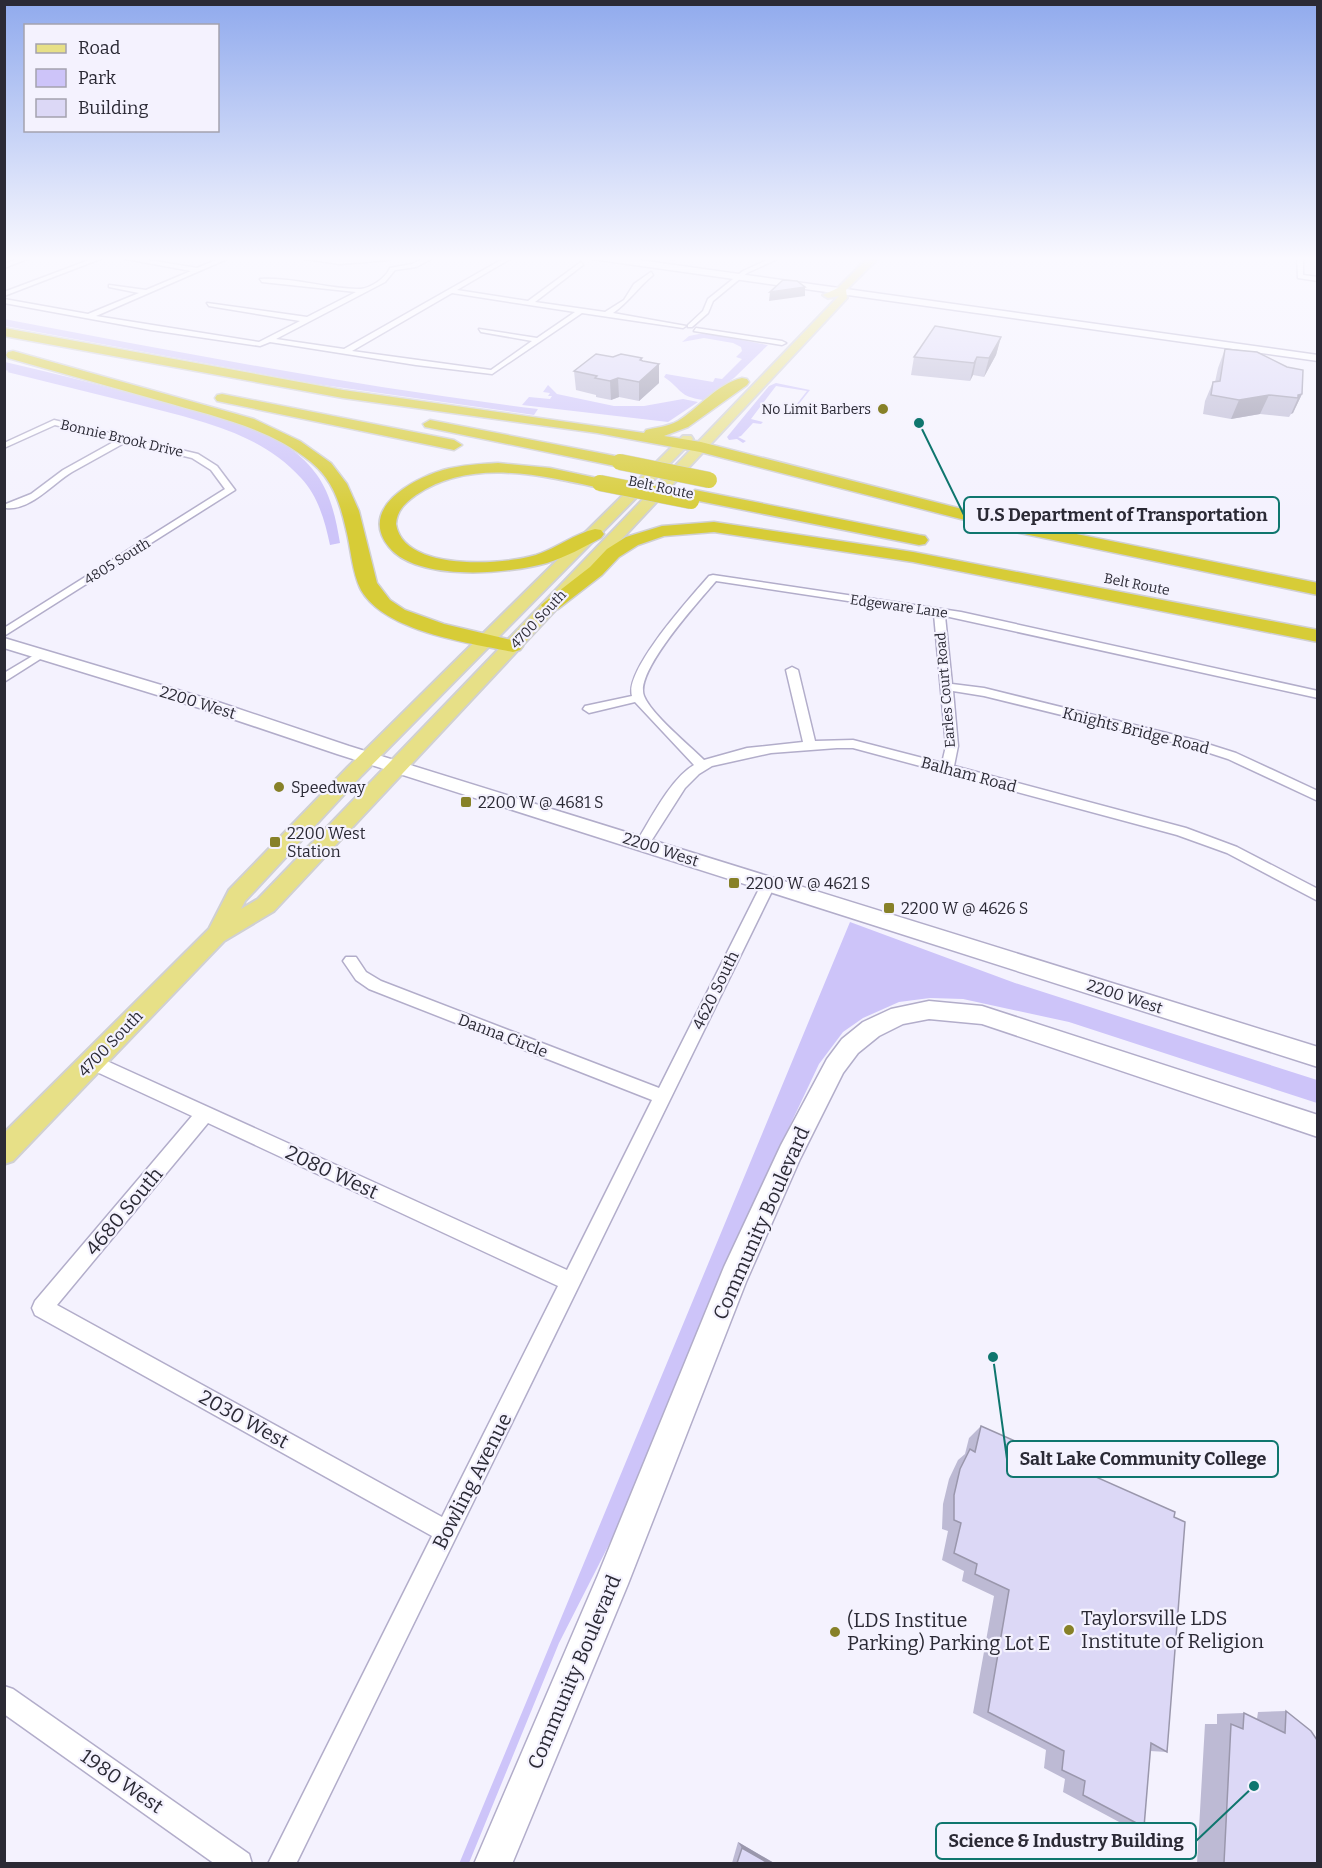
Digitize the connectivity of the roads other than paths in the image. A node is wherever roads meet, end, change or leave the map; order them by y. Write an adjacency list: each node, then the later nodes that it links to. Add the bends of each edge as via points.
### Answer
1 (34, 343): 15 (highway)
2 (65, 343): 17 (highway, via 333,392)
3 (293, 343): 11 (street)
4 (360, 343): 11 (street)
5 (533, 343): 11 (street, via 492,372)
6 (761, 343): 10 (street)
7 (782, 343): 10 (main road)
8 (799, 343): 21 (main road, 4700 South)
9 (1213, 343): 13 (street)
10 (778, 347)
11 (346, 351)
12 (9, 354): 22 (highway); 39 (highway, via 249,422 283,437 334,476 373,594 392,611)
13 (1317, 358)
14 (746, 378): 17 (highway, via 674,430 649,434); 19 (main road, 4700 South)
15 (388, 415)
16 (411, 420): 25 (highway, Belt Route, bridge)
17 (597, 429): 19 (highway)
18 (127, 438): 20 (street, Bonnie Brook Drive, via 54,422); 26 (street, Bonnie Brook Drive, via 195,456 214,468); 28 (street, via 66,472 34,496)
19 (683, 443): 21 (highway); 30 (main road, 4700 South)
20 (4, 446)
21 (701, 447): 32 (highway, via 996,523); 34 (main road, 4700 South)
22 (466, 448)
23 (489, 452): 24 (highway, Belt Route)
24 (602, 479): 27 (highway, bridge); 30 (highway, via 526,469 461,472 409,492 393,507 387,523 393,539 410,553 436,563 469,568 536,561)
25 (733, 485)
26 (230, 490): 37 (street, 4805 South)
27 (693, 498): 31 (highway, Belt Route); 36 (highway, Belt Route, via 876,538 977,552)
28 (9, 506)
29 (920, 522): 33 (highway, Belt Route)
30 (595, 534): 39 (main road, 4700 South)
31 (936, 543)
32 (1317, 589)
33 (1317, 599)
34 (551, 605): 38 (highway, via 632,541 662,531 714,528 913,557); 41 (main road, 4700 South)
35 (939, 612): 45 (street, Earles Court Road); 46 (street, Edgeware Lane); 47 (street, Edgeware Lane, via 713,578 644,667 636,686)
36 (1317, 621)
37 (4, 633)
38 (1317, 636)
39 (484, 640): 41 (highway); 50 (main road, 4700 South)
40 (4, 643): 42 (street, 2200 West)
41 (513, 646): 52 (main road, 4700 South)
42 (41, 654): 44 (street); 50 (street, 2200 West)
43 (792, 670): 49 (street)
44 (4, 679)
45 (946, 687): 53 (street, Earles Court Road, via 952,746); 54 (street, Knights Bridge Road, via 984,692 1201,746)
46 (1317, 695)
47 (638, 698): 48 (street); 51 (street)
48 (589, 710)
49 (810, 746): 51 (street, Balham Road, via 738,754); 53 (street, Balham Road, via 853,744)
50 (368, 758): 52 (street, 2200 West); 58 (main road, 4700 South, via 237,896)
51 (702, 766): 55 (street, Balham Road, via 684,782)
52 (397, 767): 55 (street, 2200 West); 58 (main road, 4700 South, via 266,905)
53 (947, 768): 57 (street, Balham Road, via 1202,838)
54 (1317, 796)
55 (643, 843): 56 (street, 2200 West)
56 (769, 883): 60 (street, 2200 West); 62 (street, 4620 South)
57 (1317, 896)
58 (216, 935): 61 (main road, 4700 South)
59 (351, 961): 62 (street, Danna Circle, via 361,976 375,985)
60 (1317, 1057)
61 (92, 1062): 63 (street, 2080 West); 65 (main road, 4700 South)
62 (663, 1097): 66 (street, Bowling Avenue)
63 (206, 1114): 66 (street, 2080 West); 67 (street, 4680 South)
64 (1317, 1126): 72 (street, Community Boulevard, via 981,1015 929,1010 899,1016 870,1029 850,1046 834,1066 790,1153 734,1277 611,1584)
65 (4, 1152)
66 (572, 1282): 68 (street, Bowling Avenue)
67 (42, 1308): 68 (street, 2030 West)
68 (447, 1532): 71 (street, Bowling Avenue)
69 (5, 1699): 70 (street, 1980 West)
70 (238, 1863)
71 (281, 1863)
72 (493, 1863)

